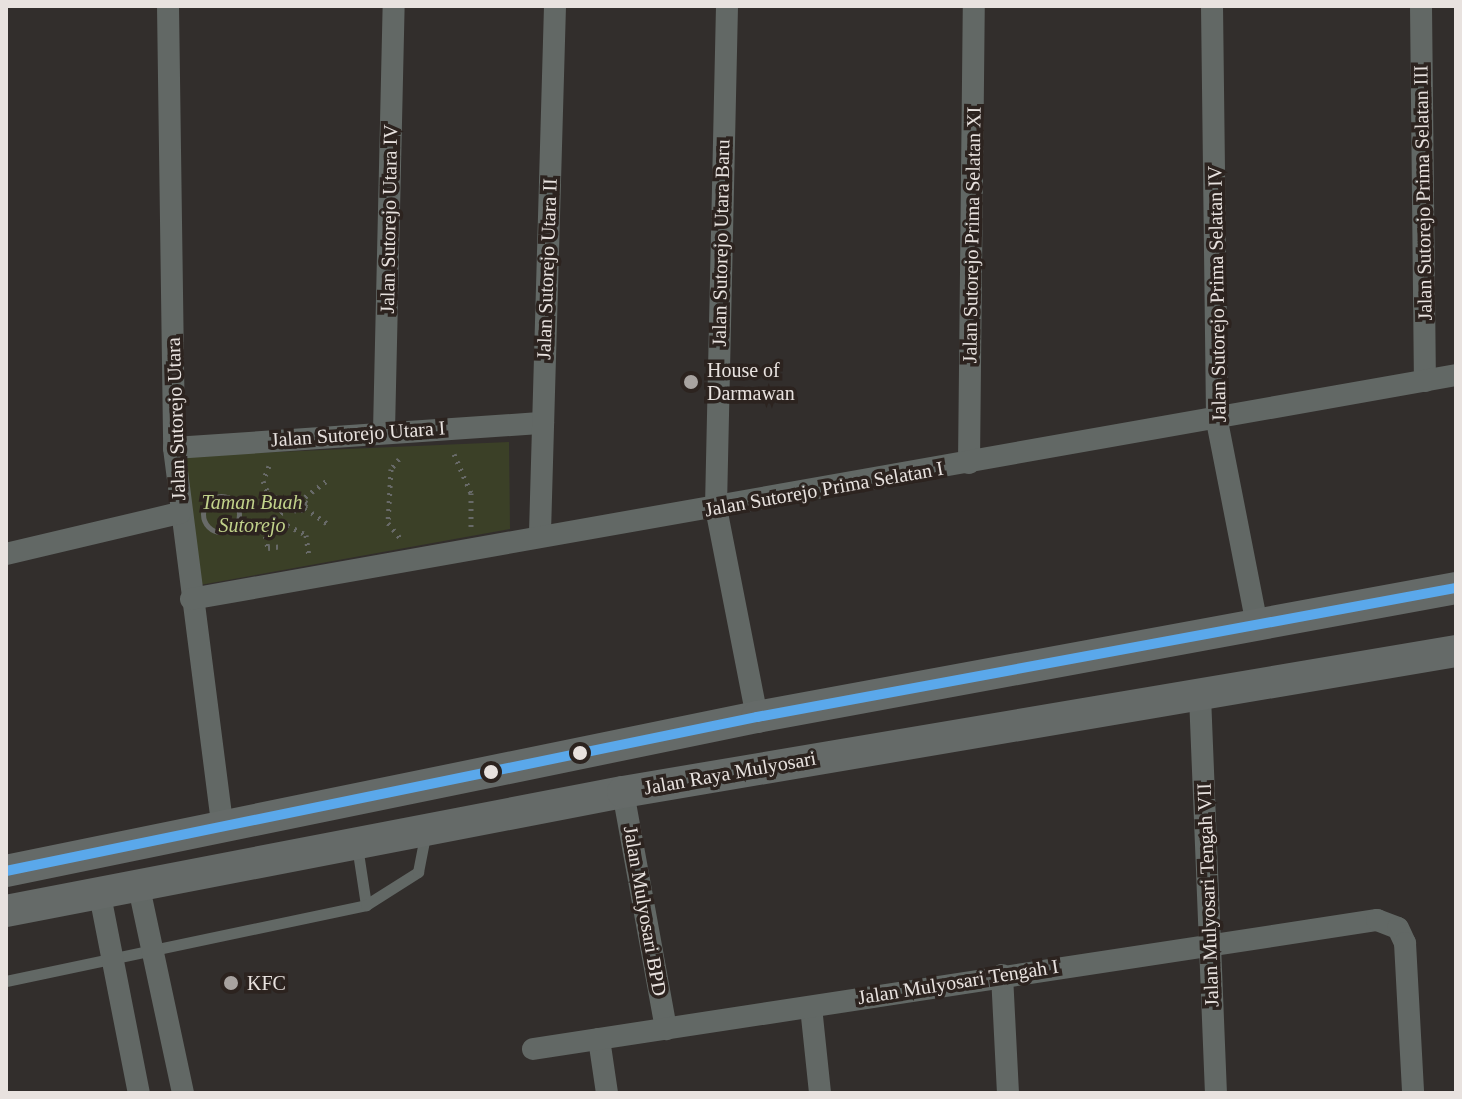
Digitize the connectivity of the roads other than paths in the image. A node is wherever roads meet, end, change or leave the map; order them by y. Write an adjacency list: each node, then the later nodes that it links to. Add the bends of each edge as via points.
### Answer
1 (168, 6): 13 (street, Jalan Sutorejo Utara)
2 (394, 6): 12 (street, Jalan Sutorejo Utara IV)
3 (555, 6): 11 (street, Jalan Sutorejo Utara II)
4 (727, 6): 15 (street, Jalan Sutorejo Utara Baru)
5 (974, 6): 14 (street, Jalan Sutorejo Prima Selatan XI)
6 (1212, 6): 10 (street, Jalan Sutorejo Prima Selatan IV)
7 (1421, 6): 9 (street, Jalan Sutorejo Prima Selatan III)
8 (1456, 375): 9 (street, Jalan Sutorejo Prima Selatan I)
9 (1425, 381): 10 (street, Jalan Sutorejo Prima Selatan I)
10 (1217, 421): 14 (street, Jalan Sutorejo Prima Selatan I); 21 (street, Jalan Sutorejo Prima Selatan IV)
11 (543, 423): 12 (street, Jalan Sutorejo Utara I); 17 (street, Jalan Sutorejo Utara II)
12 (384, 431): 13 (street, Jalan Sutorejo Utara I)
13 (174, 448): 16 (street, Jalan Sutorejo Utara)
14 (969, 463): 15 (street, Jalan Sutorejo Prima Selatan I)
15 (716, 508): 17 (street, Jalan Sutorejo Prima Selatan I); 24 (street, Jalan Sutorejo Utara Baru)
16 (180, 513): 18 (street); 20 (street, Jalan Sutorejo Utara)
17 (540, 533): 20 (street, Jalan Sutorejo Prima Selatan I)
18 (6, 554)
19 (1456, 588): 21 (main road)
20 (191, 599): 28 (street, Jalan Sutorejo Utara)
21 (1257, 625): 24 (main road)
22 (1456, 651): 23 (main road, Jalan Raya Mulyosari)
23 (1200, 696): 26 (main road, Jalan Raya Mulyosari); 36 (street, Jalan Mulyosari Tengah VII)
24 (757, 717): 25 (main road)
25 (690, 731): 26 (main road); 28 (main road)
26 (702, 779): 27 (main road, Jalan Raya Mulyosari)
27 (623, 792): 29 (main road, Jalan Raya Mulyosari); 42 (street, Jalan Mulyosari BPD)
28 (223, 829): 31 (main road)
29 (426, 830): 30 (main road, Jalan Raya Mulyosari); 34 (lane, via 418,872)
30 (356, 843): 32 (main road, Jalan Raya Mulyosari); 34 (lane)
31 (6, 871)
32 (138, 883): 33 (main road, Jalan Raya Mulyosari); 37 (street)
33 (99, 890): 35 (main road, Jalan Raya Mulyosari); 38 (street)
34 (366, 905): 37 (lane)
35 (6, 911)
36 (1210, 940): 39 (street, Jalan Mulyosari Tengah I); 50 (street, Jalan Mulyosari Tengah VII); 51 (street, Jalan Mulyosari Tengah I, via 1383,921 1405,943)
37 (153, 952): 38 (lane); 46 (street)
38 (111, 960): 40 (lane); 45 (street)
39 (1002, 975): 41 (street, Jalan Mulyosari Tengah I); 49 (street)
40 (6, 981)
41 (811, 1007): 42 (street, Jalan Mulyosari Tengah I); 48 (street)
42 (666, 1029): 43 (street, Jalan Mulyosari Tengah I)
43 (599, 1039): 44 (street, Jalan Mulyosari Tengah I); 47 (street)
44 (533, 1049)
45 (139, 1093)
46 (183, 1093)
47 (607, 1093)
48 (820, 1093)
49 (1008, 1093)
50 (1216, 1093)
51 (1413, 1093)

